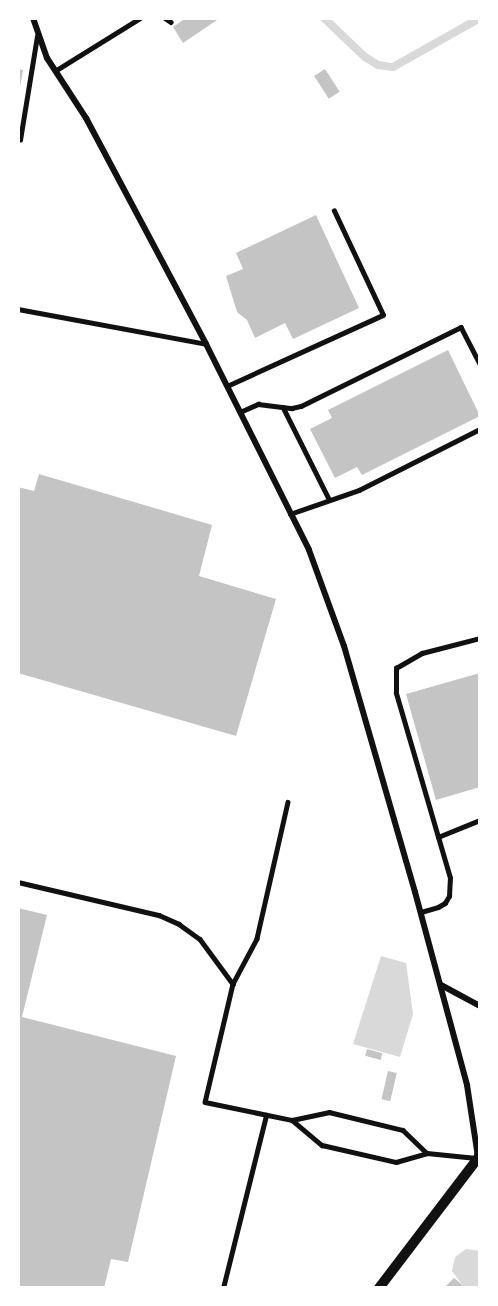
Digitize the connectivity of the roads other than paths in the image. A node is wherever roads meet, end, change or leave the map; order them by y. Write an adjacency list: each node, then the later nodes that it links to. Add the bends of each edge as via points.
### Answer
1 (33, 18): 5 (street)
2 (140, 18): 6 (lane)
3 (165, 18): 4 (lane)
4 (171, 22)
5 (37, 36): 6 (street); 7 (lane)
6 (55, 71): 10 (street, via 86,118)
7 (20, 140)
8 (334, 212): 12 (lane, via 382,315)
9 (18, 309): 10 (lane)
10 (206, 344): 12 (street)
11 (480, 364): 13 (lane, via 461,327 301,406)
12 (228, 386): 14 (street)
13 (282, 407): 14 (lane, via 258,404); 16 (lane)
14 (240, 412): 17 (street)
15 (480, 429): 16 (lane, via 359,490)
16 (329, 499): 17 (lane)
17 (291, 514): 23 (street, via 309,550 344,646)
18 (480, 638): 21 (lane, via 422,653 396,668 396,693)
19 (288, 802): 24 (lane, via 257,939)
20 (480, 820): 21 (lane)
21 (438, 837): 23 (lane, via 450,878 449,896 446,903)
22 (18, 882): 24 (lane, via 159,915 179,924 200,939)
23 (421, 912): 25 (street)
24 (233, 984): 27 (lane, via 205,1102)
25 (440, 985): 26 (street); 30 (street, via 467,1084)
26 (480, 1006)
27 (266, 1115): 28 (lane); 31 (lane)
28 (292, 1120): 29 (lane, via 322,1145 396,1162); 29 (lane, via 329,1112 340,1114 403,1130)
29 (427, 1153): 30 (lane)
30 (480, 1158): 32 (street)
31 (223, 1288)
32 (379, 1288)

